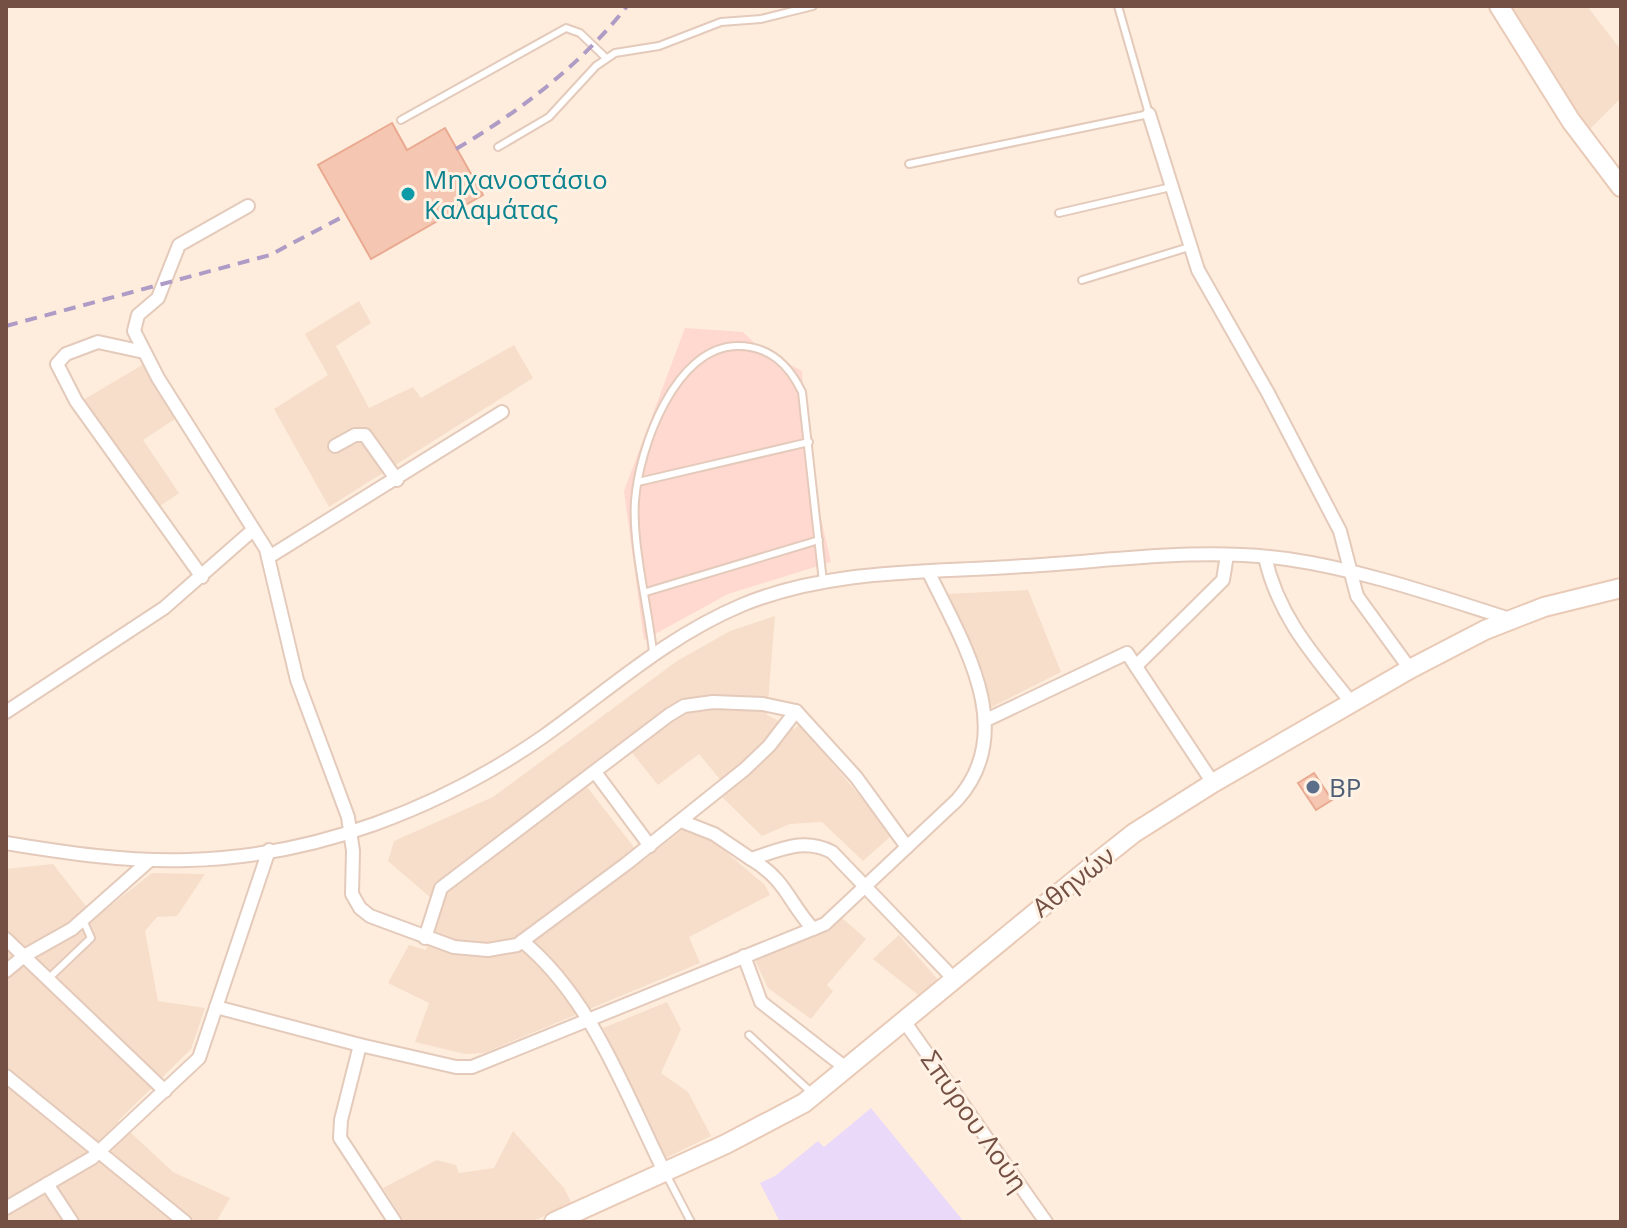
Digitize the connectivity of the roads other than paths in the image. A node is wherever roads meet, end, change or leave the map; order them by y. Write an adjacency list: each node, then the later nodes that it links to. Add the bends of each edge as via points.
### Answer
1 (813, 6): 4 (lane, via 721,22 659,46)
2 (1118, 6): 5 (lane)
3 (1499, 6): 10 (main road, via 1571,121)
4 (606, 58): 6 (lane, via 580,33 566,28); 7 (lane, via 549,117)
5 (1149, 114): 8 (lane); 9 (street)
6 (401, 120)
7 (498, 147)
8 (909, 164)
9 (1171, 187): 12 (lane); 13 (street)
10 (1621, 187)
11 (248, 206): 15 (street, via 179,245 158,298 134,325)
12 (1059, 213)
13 (1189, 247): 14 (lane); 27 (street, via 1340,531)
14 (1082, 280)
15 (144, 352): 21 (street); 28 (street, via 98,342 66,354 57,364 76,401)
16 (502, 412): 19 (street)
17 (809, 442): 20 (lane); 20 (lane, via 802,392 791,369 769,352 722,346 699,358 666,400); 22 (lane)
18 (335, 446): 19 (street, via 365,435)
19 (397, 480): 24 (street)
20 (638, 482): 31 (lane, via 636,520)
21 (253, 530): 24 (street); 28 (street)
22 (819, 540): 29 (lane); 31 (lane)
23 (1227, 555): 25 (street); 26 (street); 34 (street, via 1223,580)
24 (269, 557): 43 (street, via 292,665)
25 (1265, 557): 27 (street); 36 (street, via 1287,619)
26 (929, 573): 29 (street); 39 (street, via 968,660)
27 (1351, 573): 32 (street); 35 (street, via 1362,604)
28 (202, 577): 38 (street, via 142,624)
29 (823, 582): 33 (street, via 746,604)
30 (1621, 588): 32 (main road, Αθηνών)
31 (646, 592): 33 (lane)
32 (1510, 619): 35 (main road, Αθηνών)
33 (653, 652): 43 (street, via 491,771 426,804)
34 (1137, 665): 39 (street, via 1129,654 1121,655); 41 (street)
35 (1410, 669): 36 (main road, Αθηνών)
36 (1351, 702): 41 (main road, Αθηνών)
37 (796, 711): 40 (street, via 741,703 684,706); 42 (street, via 757,758); 46 (street, via 856,777)
38 (6, 712)
39 (986, 720): 46 (street, via 985,753 972,784)
40 (595, 772): 45 (street); 53 (street, via 441,888)
41 (1213, 783): 59 (main road, Αθηνών, via 1134,833)
42 (681, 821): 45 (street); 48 (street, via 714,834)
43 (350, 830): 47 (street); 53 (street, via 356,903 370,916)
44 (6, 843): 49 (street)
45 (650, 846): 55 (street)
46 (907, 847): 50 (street)
47 (269, 850): 49 (street, via 210,859); 61 (street)
48 (751, 859): 50 (street, via 782,848 814,845 837,855); 52 (street, via 785,885)
49 (150, 860): 51 (street)
50 (866, 888): 52 (street); 59 (street)
51 (83, 920): 56 (street); 60 (lane, via 91,938)
52 (813, 929): 57 (street)
53 (425, 938): 55 (street, via 488,950)
54 (6, 939): 56 (street)
55 (522, 941): 62 (street)
56 (24, 956): 58 (street); 60 (street)
57 (744, 956): 62 (street); 66 (street, via 761,1002)
58 (6, 971)
59 (953, 978): 63 (main road, Αθηνών)
60 (48, 979): 68 (street)
61 (216, 1007): 65 (street); 68 (street, via 201,1055)
62 (586, 1018): 65 (street, via 465,1068); 71 (street)
63 (904, 1021): 66 (main road, Αθηνών); 79 (street, Σπύρου Λούη)
64 (749, 1035): 69 (lane)
65 (360, 1045): 77 (street, via 340,1138)
66 (847, 1069): 69 (main road, Αθηνών)
67 (6, 1076): 70 (street)
68 (165, 1091): 70 (street)
69 (815, 1095): 71 (main road, Αθηνών)
70 (98, 1153): 72 (street); 76 (street)
71 (665, 1173): 74 (lane); 78 (main road, Αθηνών)
72 (47, 1184): 73 (street); 75 (street)
73 (7, 1204)
74 (689, 1221)
75 (72, 1222)
76 (185, 1222)
77 (395, 1222)
78 (554, 1222)
79 (1046, 1222)

